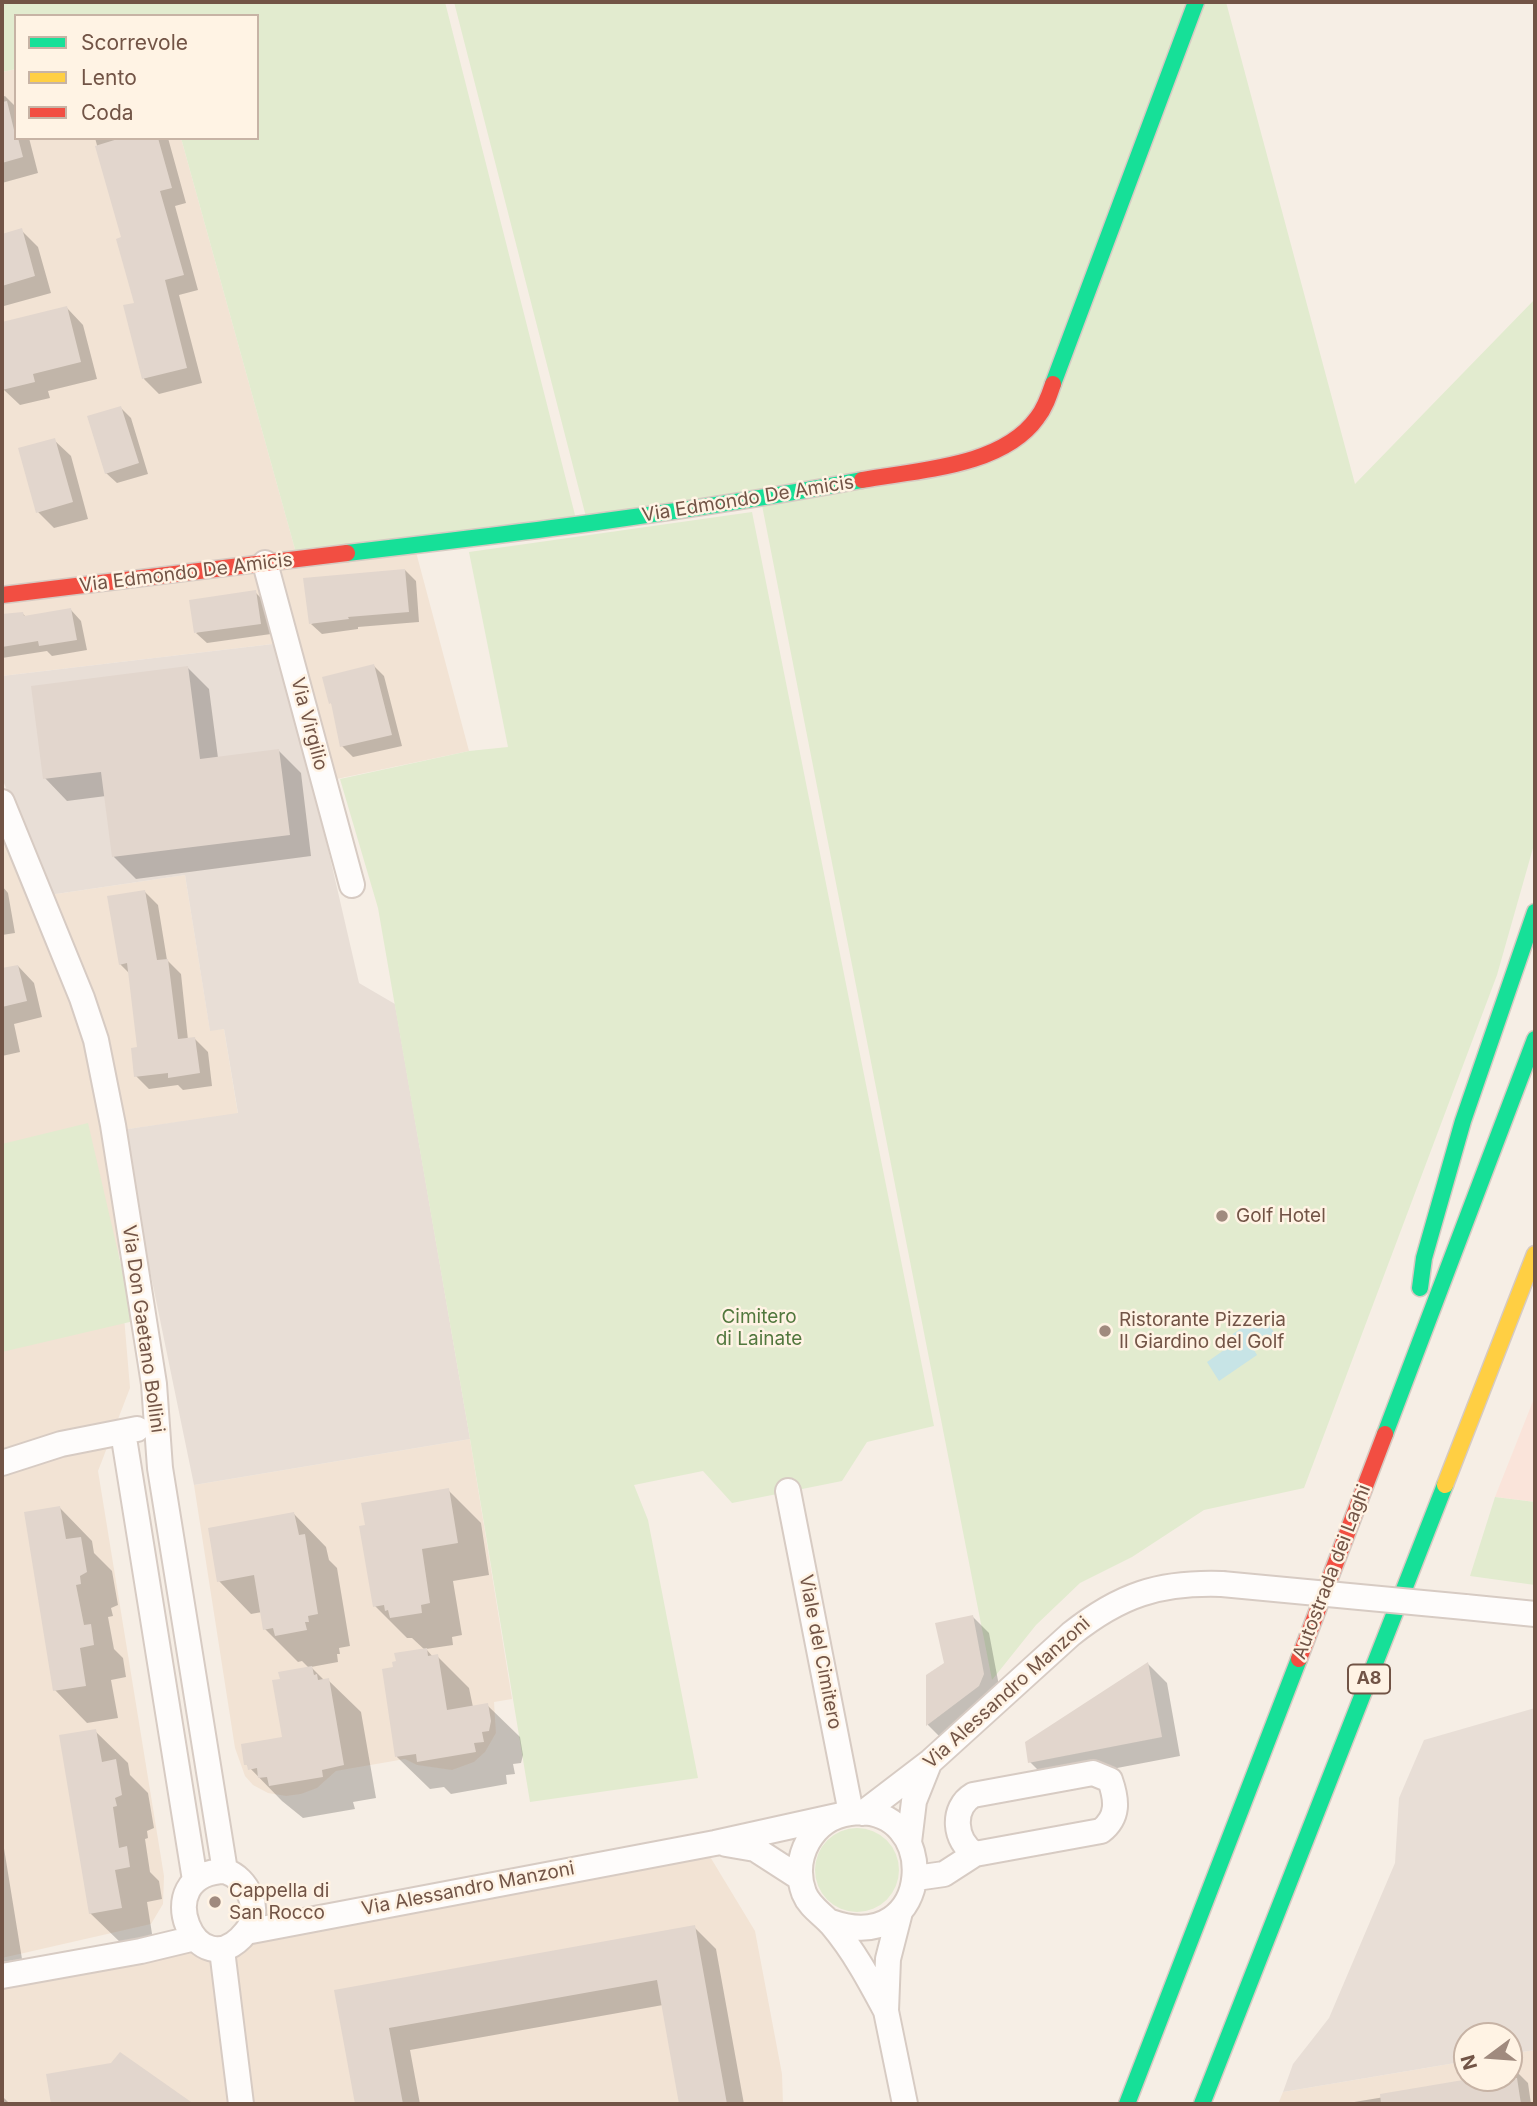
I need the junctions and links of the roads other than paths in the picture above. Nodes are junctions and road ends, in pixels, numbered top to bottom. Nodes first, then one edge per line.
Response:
1 (1196, 2) edge
2 (265, 563) junction
3 (2, 595) edge
4 (2, 802) edge
5 (352, 885) dead end
6 (1535, 912) edge
7 (1535, 1039) edge
8 (1535, 1254) edge
9 (1407, 1374) junction
10 (158, 1423) junction
11 (123, 1432) junction
12 (2, 1463) edge
13 (788, 1491) dead end
14 (1535, 1614) edge
15 (930, 1761) junction
16 (850, 1814) junction
17 (909, 1842) junction
18 (715, 1843) junction
19 (975, 1854) junction
20 (225, 1871) junction
21 (800, 1878) junction
22 (916, 1878) junction
23 (195, 1880) junction
24 (900, 1912) junction
25 (249, 1920) junction
26 (831, 1923) junction
27 (195, 1938) junction
28 (222, 1950) junction
29 (2, 1976) edge
30 (886, 2011) junction
31 (241, 2104) edge
32 (905, 2104) edge
33 (1127, 2104) edge
34 (1202, 2104) edge

1 - 2 main road, Via Edmondo De Amicis
2 - 3 main road, Via Edmondo De Amicis
2 - 5 street, Via Virgilio
4 - 10 street, Via Don Gaetano Bollini
6 - 9 main road
7 - 9 main road, Autostrada dei Laghi
8 - 34 main road, A8
9 - 33 main road, Autostrada dei Laghi
10 - 11 street
10 - 20 street, Via Don Gaetano Bollini
11 - 12 street
11 - 23 street, Via Don Gaetano Bollini
13 - 16 street, Viale del Cimitero
14 - 15 street, Via Alessandro Manzoni, bridge
15 - 16 street, Via Alessandro Manzoni
15 - 17 street
16 - 17 street
16 - 18 street, Via Alessandro Manzoni
16 - 21 street
17 - 22 street
18 - 21 street
18 - 25 street, Via Alessandro Manzoni
19 - 19 street
19 - 22 street
20 - 23 street
20 - 25 street
21 - 26 street
22 - 24 street
23 - 27 street
24 - 26 street
24 - 30 street
25 - 28 street
26 - 30 street
27 - 28 street
27 - 29 street
28 - 31 street
30 - 32 street

